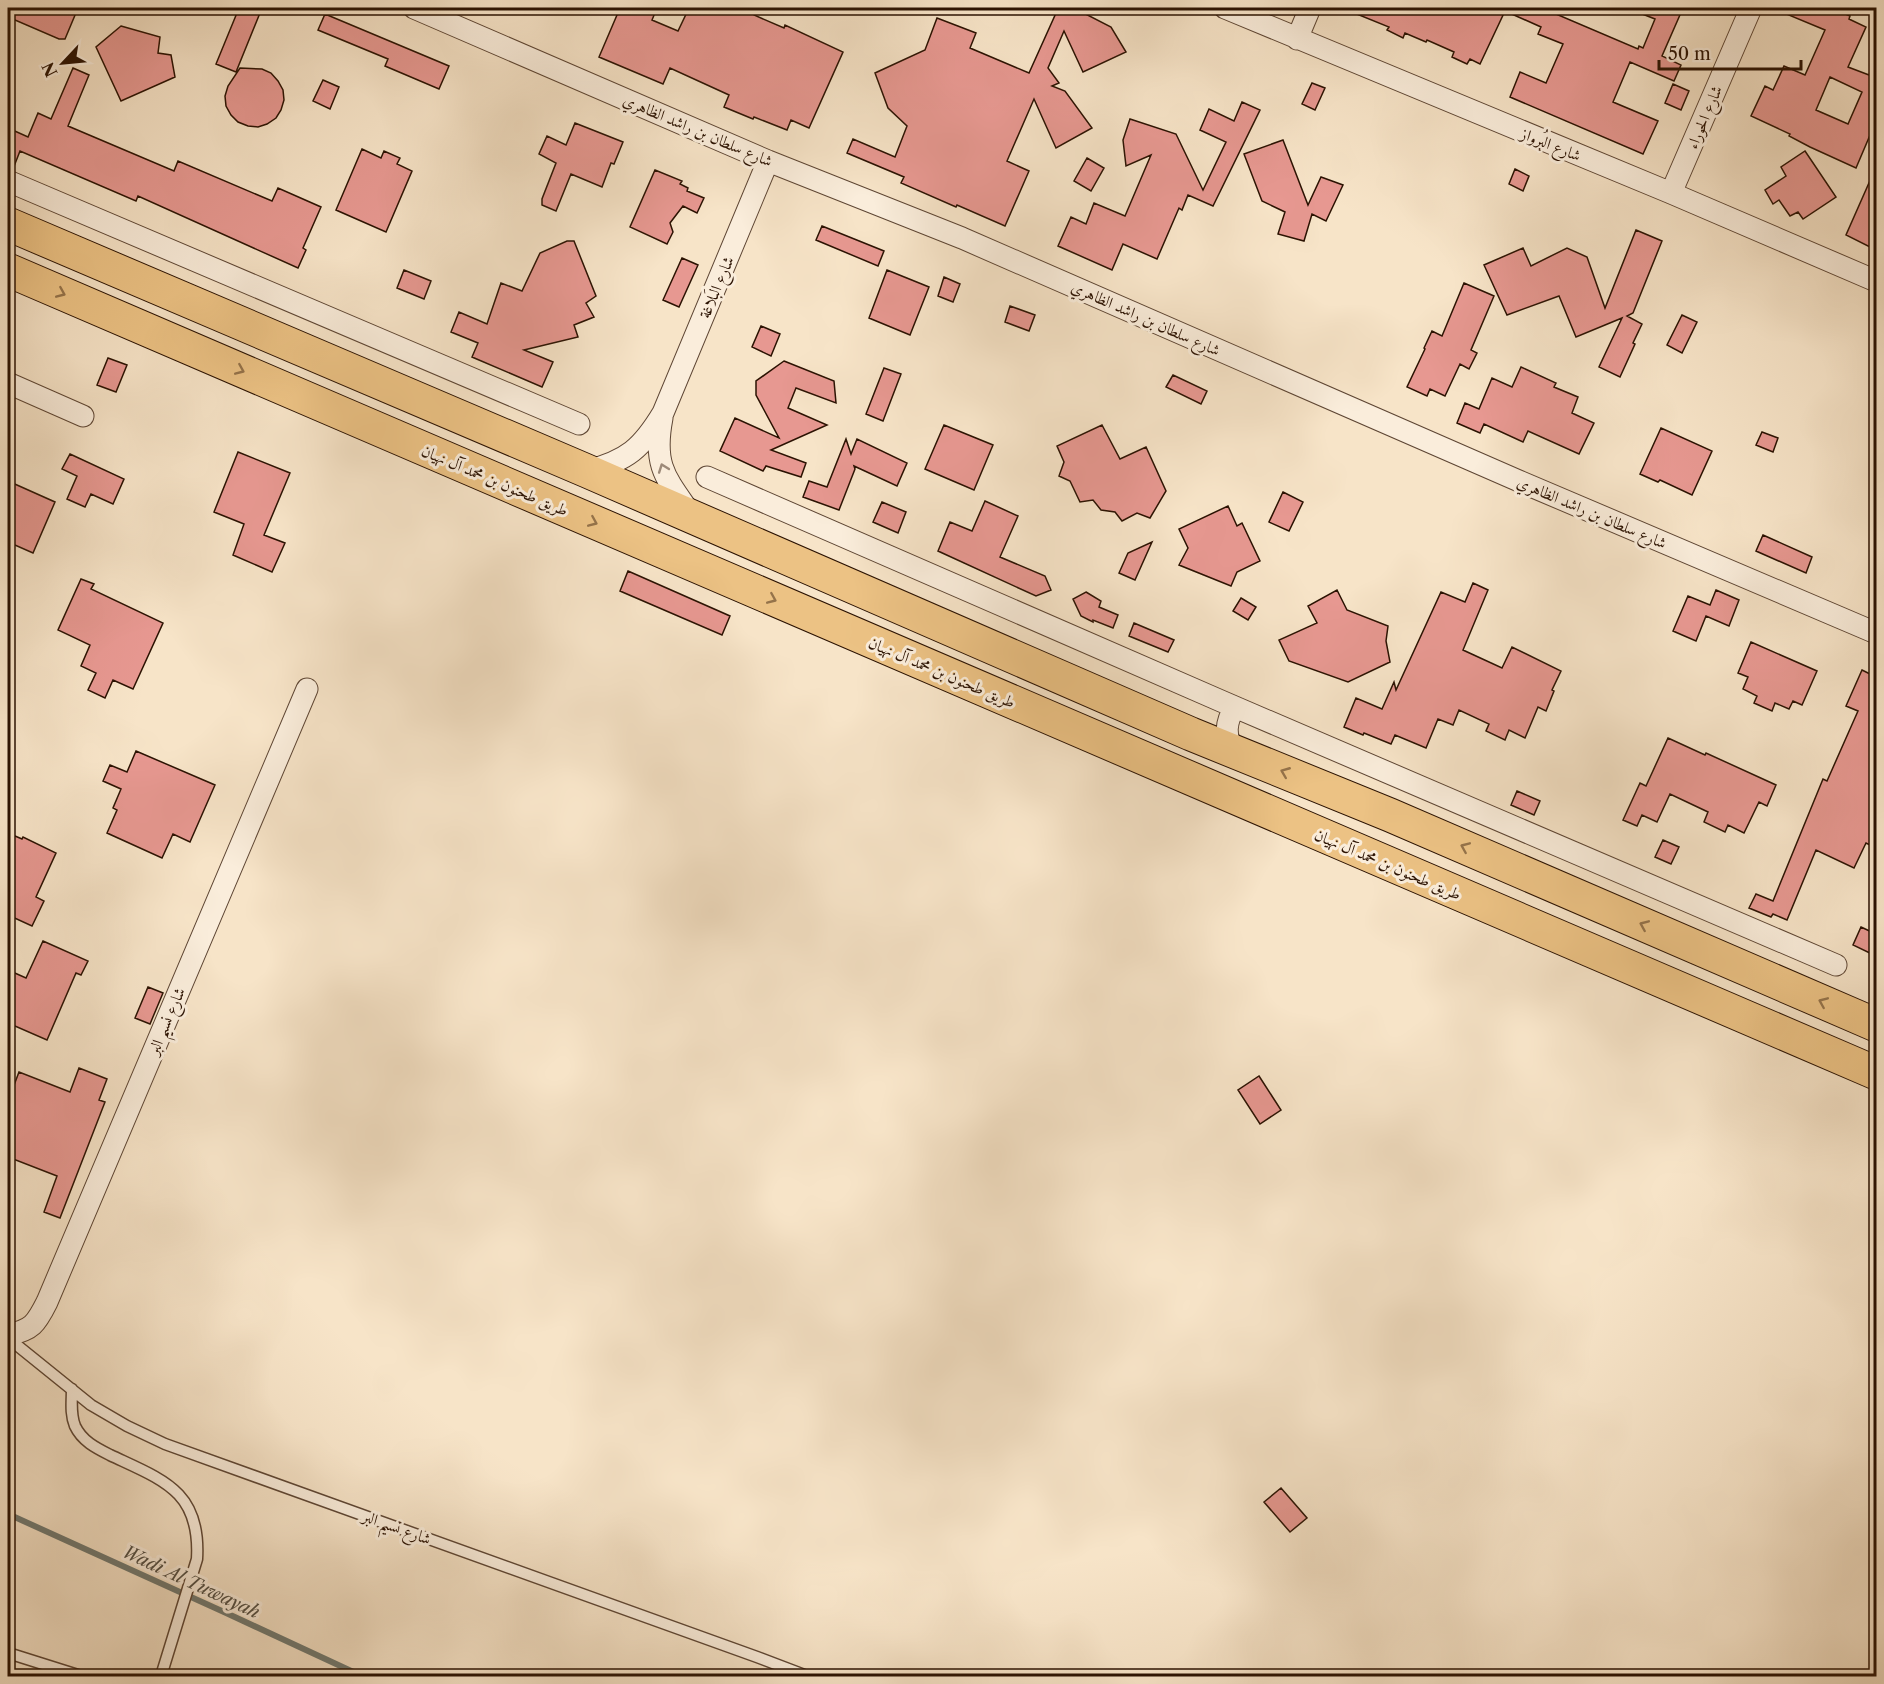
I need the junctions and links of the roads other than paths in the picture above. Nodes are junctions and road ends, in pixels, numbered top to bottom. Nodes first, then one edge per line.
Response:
1 (414, 8) edge
2 (1225, 8) edge
3 (1310, 8) edge
4 (1751, 8) edge
5 (1297, 39) junction
6 (768, 161) junction
7 (8, 181) edge
8 (1671, 193) junction
9 (8, 224) edge
10 (8, 270) edge
11 (1876, 281) edge
12 (8, 383) edge
13 (663, 414) junction
14 (83, 416) dead end
15 (579, 424) dead end
16 (587, 471) junction
17 (707, 477) dead end
18 (692, 516) junction
19 (1876, 633) edge
20 (307, 689) dead end
21 (1228, 704) junction
22 (1191, 734) junction
23 (1233, 751) junction
24 (1141, 757) junction
25 (1390, 815) junction
26 (1836, 965) dead end
27 (1872, 1020) edge
28 (1876, 1073) edge
29 (8, 1336) edge
30 (72, 1389) junction
31 (8, 1653) edge
32 (81, 1677) edge
33 (161, 1677) edge
34 (807, 1677) edge

1 - 6 street, شارع سلطان بن راشد الظاهري
2 - 5 street, شارع البُرواز
3 - 5 street
4 - 8 street, شارع الحوراء
5 - 8 street, شارع البُرواز
6 - 13 street, شارع البَلاغة
6 - 19 street, شارع سلطان بن راشد الظاهري
7 - 15 street
8 - 11 street, شارع البُرواز
9 - 16 main road
10 -> 24 main road, طريق طحنون بن محمد آل نهيان
12 - 14 street
13 - 16 street, شارع البَلاغة
18 -> 13 street, شارع البَلاغة
16 - 18 main road
17 - 21 street
18 - 22 main road
20 - 29 street, شارع نسيم البر
21 - 22 street
21 - 23 street
21 - 26 street
22 - 23 main road
25 -> 23 main road
24 - 25 main road
24 - 28 main road, طريق طحنون بن محمد آل نهيان
27 -> 25 main road
29 - 30 lane, شارع نسيم البر
30 - 33 lane
30 - 34 lane, شارع نسيم البر
31 - 32 lane

